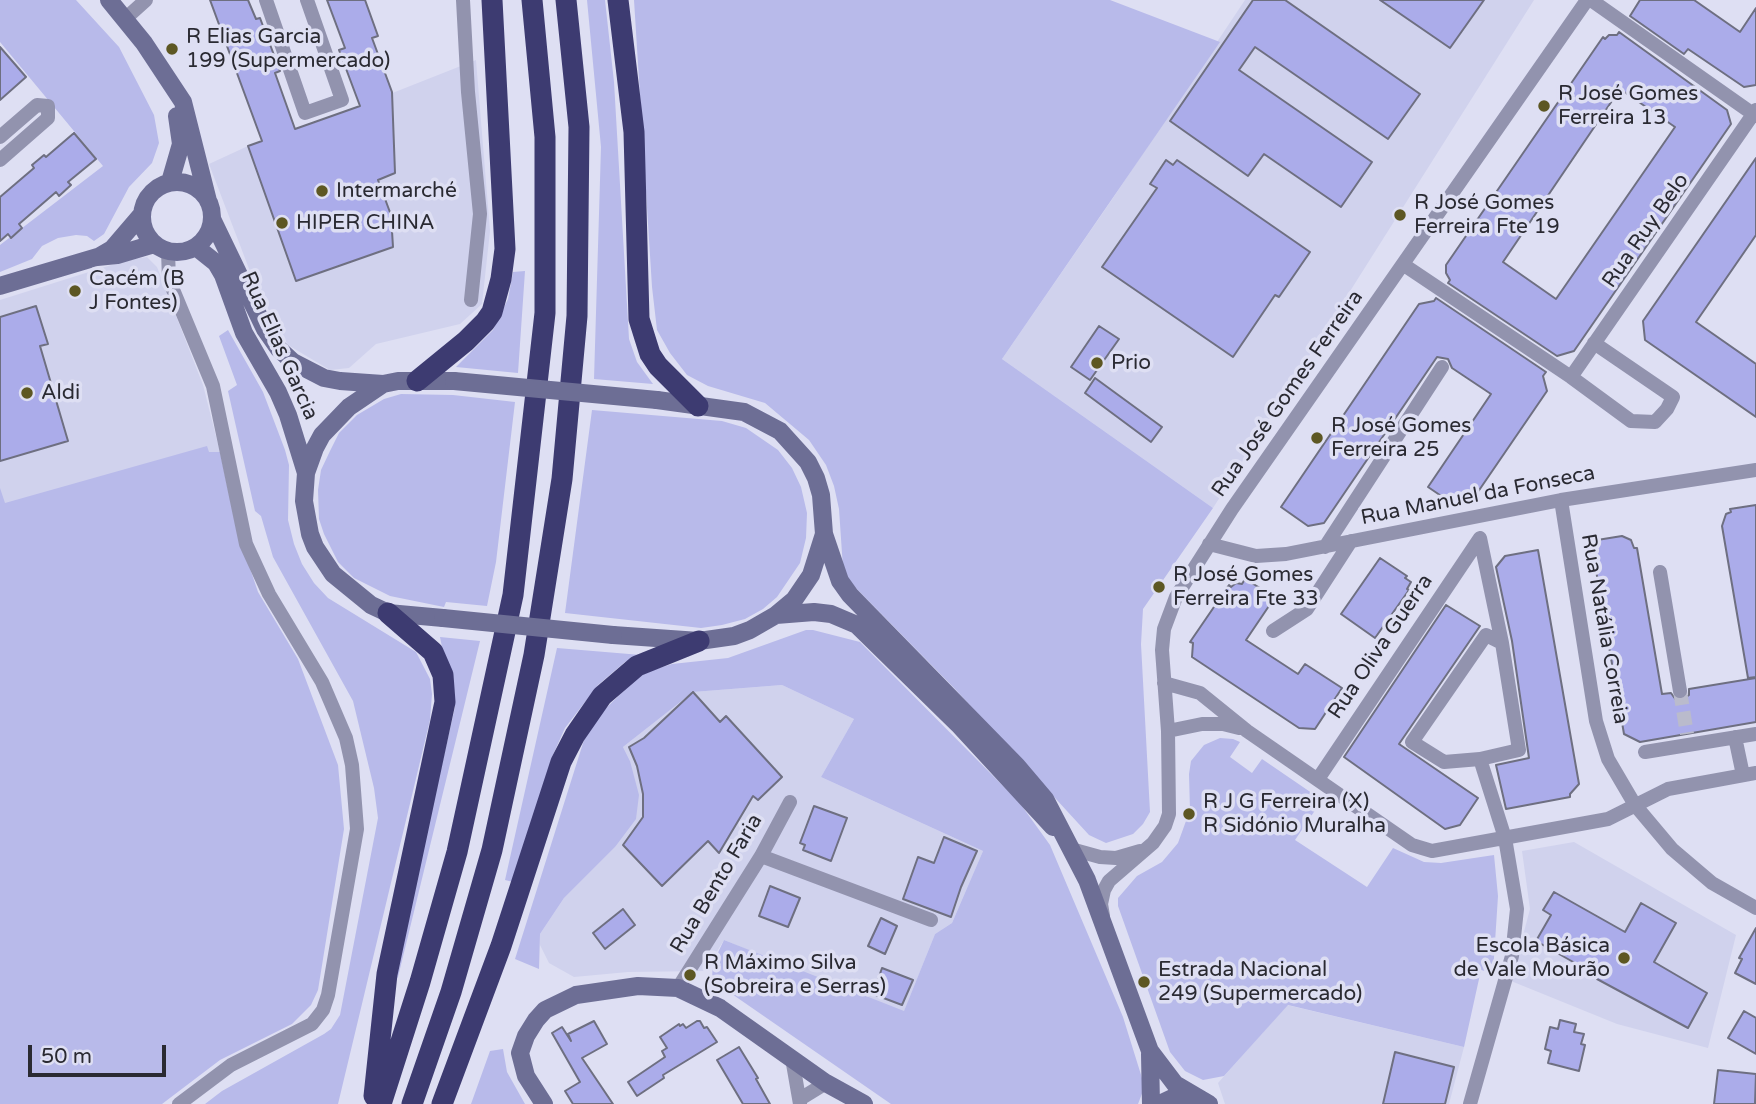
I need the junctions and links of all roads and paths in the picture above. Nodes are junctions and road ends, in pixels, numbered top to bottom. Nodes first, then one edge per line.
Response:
1 (109, 0) edge
2 (146, 0) edge
3 (266, 0) edge
4 (307, 0) edge
5 (463, 0) edge
6 (492, 0) edge
7 (532, 0) edge
8 (566, 0) edge
9 (618, 0) edge
10 (1589, 0) edge
11 (126, 18) junction
12 (159, 67) junction
13 (1755, 113) edge
14 (0, 137) edge
15 (0, 160) edge
16 (170, 182) junction
17 (208, 201) junction
18 (142, 214) junction
19 (212, 219) junction
20 (161, 247) junction
21 (195, 247) junction
22 (97, 257) junction
23 (1404, 265) junction
24 (0, 286) edge
25 (471, 300) dead end
26 (1594, 343) junction
27 (1442, 367) dead end
28 (1571, 377) junction
29 (417, 381) junction
30 (383, 384) junction
31 (698, 405) junction
32 (1756, 470) edge
33 (306, 473) junction
34 (1561, 500) junction
35 (824, 534) junction
36 (1351, 541) junction
37 (1209, 544) junction
38 (1325, 547) junction
39 (1660, 572) dead end
40 (388, 613) junction
41 (776, 615) junction
42 (1273, 631) dead end
43 (699, 641) junction
44 (1502, 643) junction
45 (1164, 683) junction
46 (1680, 691) tunnel mouth
47 (1168, 731) junction
48 (1247, 731) junction
49 (1756, 733) edge
50 (1735, 737) junction
51 (1645, 752) dead end
52 (1480, 759) junction
53 (1749, 774) edge
54 (1318, 779) junction
55 (790, 802) dead end
56 (1635, 805) junction
57 (1506, 838) junction
58 (1069, 844) junction
59 (1145, 850) junction
60 (761, 856) junction
61 (1756, 908) edge
62 (931, 919) dead end
63 (1104, 923) junction
64 (678, 988) junction
65 (1150, 1051) junction
66 (792, 1058) junction
67 (826, 1083) junction
68 (1192, 1095) junction
69 (800, 1102) edge
70 (179, 1104) edge
71 (373, 1104) edge
72 (381, 1104) edge
73 (412, 1104) edge
74 (442, 1104) edge
75 (544, 1104) edge
76 (864, 1104) edge
77 (1151, 1104) edge
78 (1160, 1104) edge
79 (1209, 1104) edge
80 (1470, 1104) edge

1 - 11 street
2 - 11 street
3 - 4 street
5 - 25 street
6 - 29 highway
7 - 72 highway
8 - 73 highway
9 - 31 highway
10 - 13 street
10 - 23 street, Rua José Gomes Ferreira
11 - 12 street
12 - 16 street
12 - 17 street
13 - 26 street, Rua Ruy Belo
14 - 15 street
16 - 17 street
16 - 18 street
17 - 19 street
18 - 20 street
18 - 22 street
19 - 21 street
19 - 30 street, Rua Elias Garcia
20 - 21 street
20 - 22 street
20 - 70 street
21 - 33 street, Rua Elias Garcia
22 - 24 street
23 - 28 street
23 - 37 street, Rua José Gomes Ferreira
26 - 28 street, Rua Ruy Belo
26 - 28 street
27 - 38 street
29 - 30 street, Rua Elias Garcia
29 - 31 street, Rua Elias Garcia, bridge
30 - 33 street, Rua Elias Garcia
31 - 35 street, Rua Elias Garcia
32 - 34 street, Rua Manuel da Fonseca
33 - 40 street, Rua Elias Garcia
34 - 36 street, Rua Manuel da Fonseca
34 - 56 street, Rua Natália Correia
35 - 41 street
35 - 58 street
36 - 38 street, Rua Manuel da Fonseca
36 - 42 street
37 - 38 street, Rua Manuel da Fonseca
37 - 45 street, Rua José Gomes Ferreira
39 - 46 street
40 - 43 street, Rua Elias Garcia, bridge
40 - 71 highway
41 - 43 street, Rua Elias Garcia
41 - 58 street
43 - 74 highway
44 - 52 street
44 - 52 street
44 - 54 street, Rua Oliva Guerra
45 - 47 street, Rua José Gomes Ferreira
45 - 48 street
47 - 48 street
47 - 59 street, Rua José Gomes Ferreira
48 - 54 street
49 - 50 street
50 - 51 street
50 - 53 street
52 - 57 street
53 - 56 street
54 - 57 street
55 - 60 street, Rua Bento Faria
56 - 57 street
56 - 61 street, Rua Natália Correia
57 - 80 street
58 - 59 street
58 - 63 street
59 - 63 street, Rua José Gomes Ferreira
60 - 62 street
60 - 64 street, Rua Bento Faria
63 - 65 street
64 - 66 street
64 - 75 street
65 - 68 street
65 - 77 street
66 - 67 street
66 - 69 street
67 - 69 street
67 - 76 street
68 - 78 street
68 - 79 street

